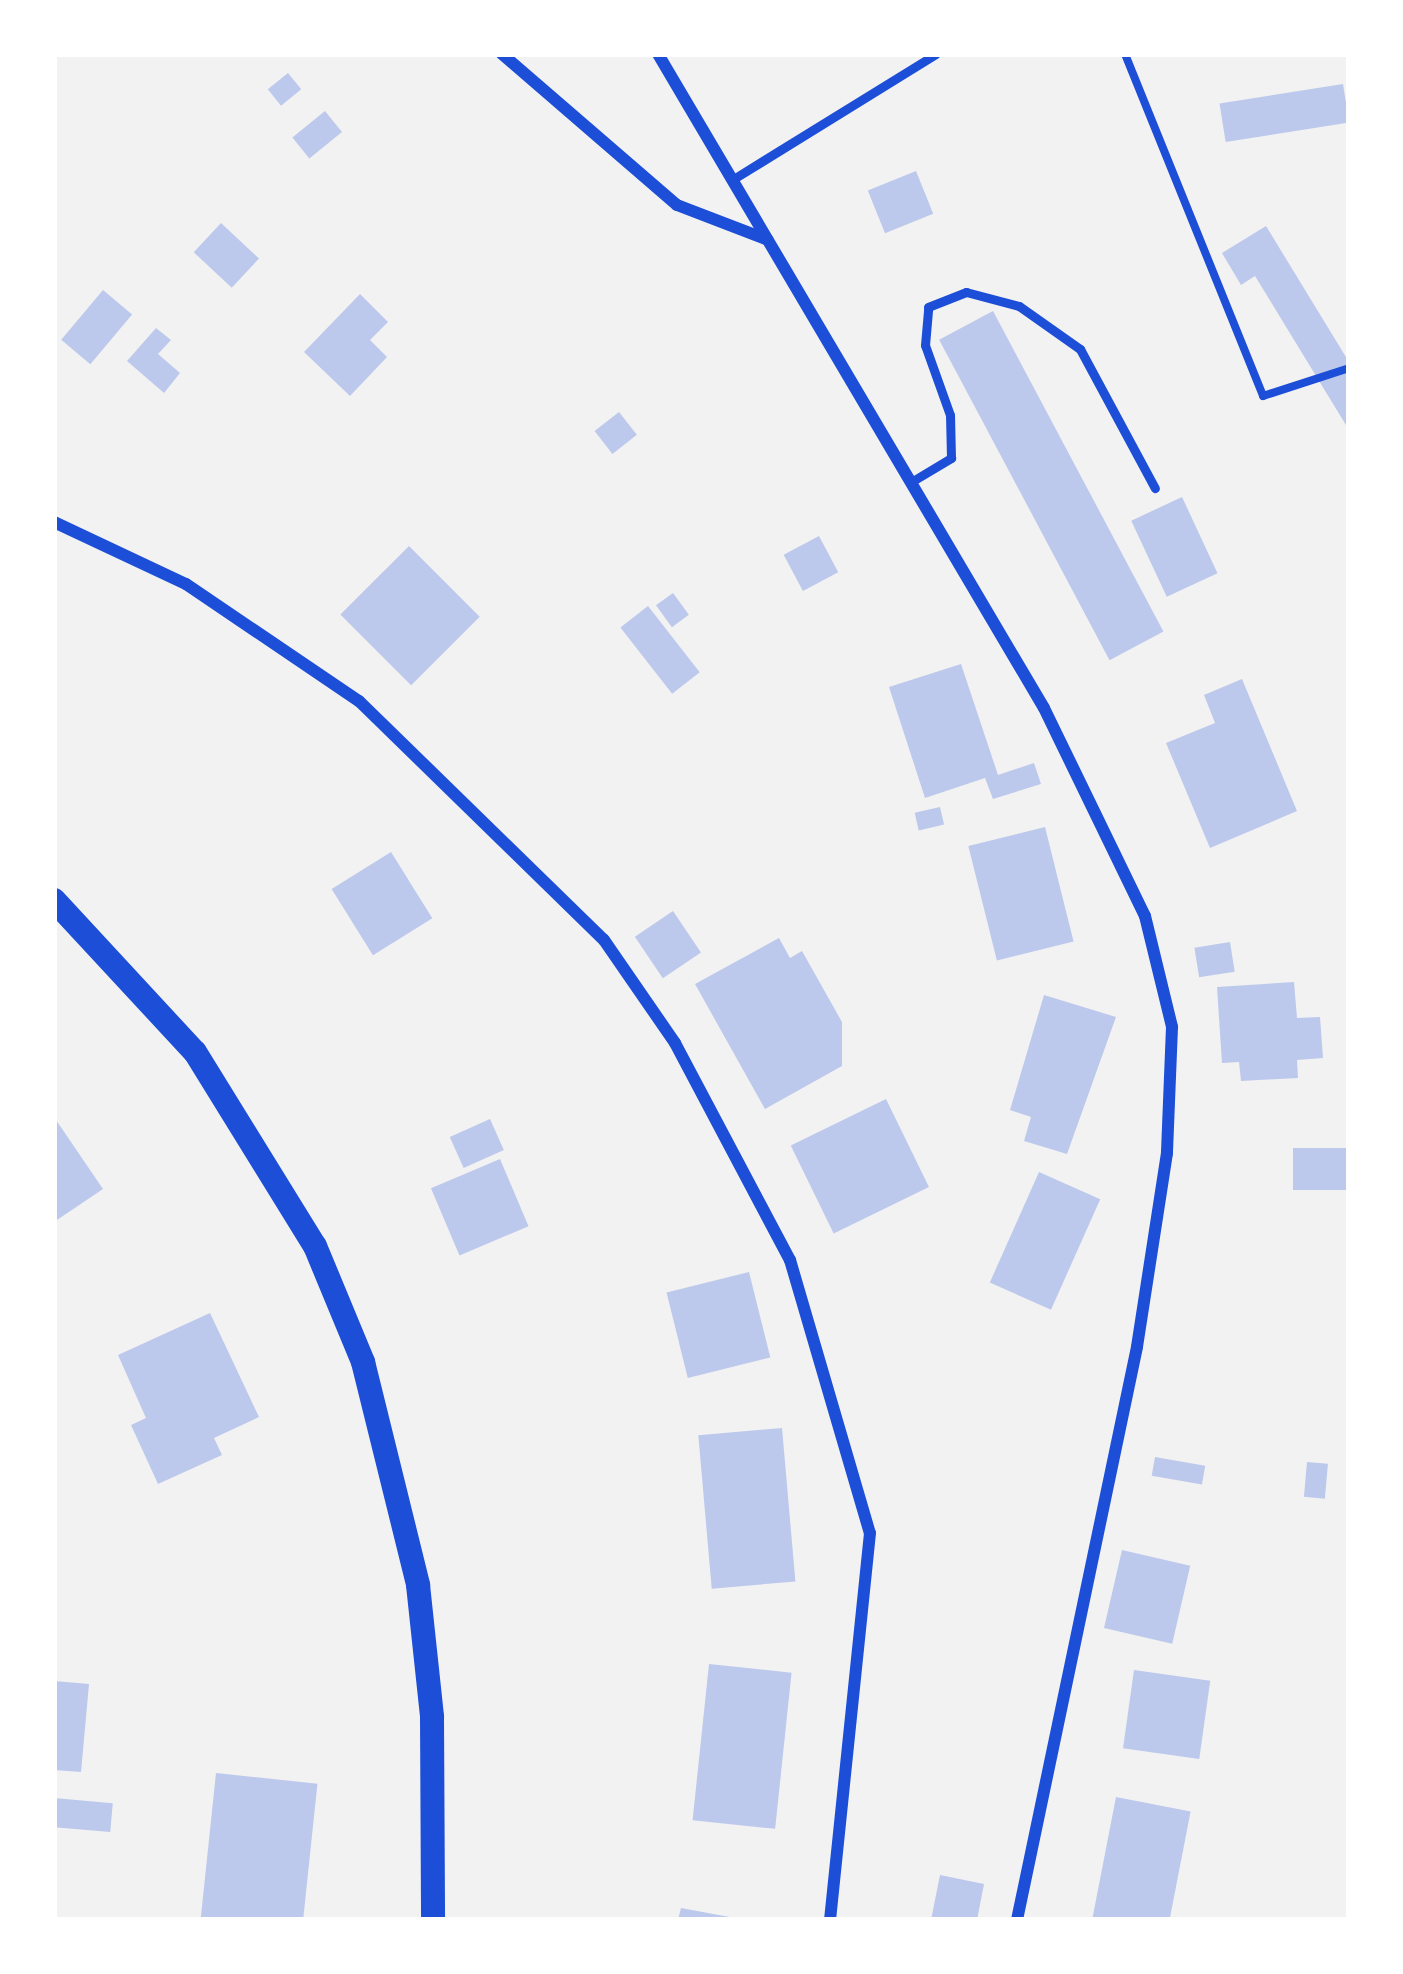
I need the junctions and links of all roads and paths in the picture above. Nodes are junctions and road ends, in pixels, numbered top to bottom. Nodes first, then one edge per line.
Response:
1 (502, 54) edge
2 (658, 54) edge
3 (935, 54) edge
4 (1125, 54) edge
5 (735, 178) junction
6 (768, 240) junction
7 (1349, 368) edge
8 (911, 482) junction
9 (1155, 488) dead end
10 (54, 522) edge
11 (54, 900) edge
12 (433, 1920) edge
13 (830, 1920) edge
14 (1017, 1920) edge

1 - 6 street
2 - 5 street
3 - 5 lane
4 - 7 path
5 - 6 street
6 - 8 street
8 - 9 lane
8 - 14 street
10 - 13 street
11 - 12 main road

